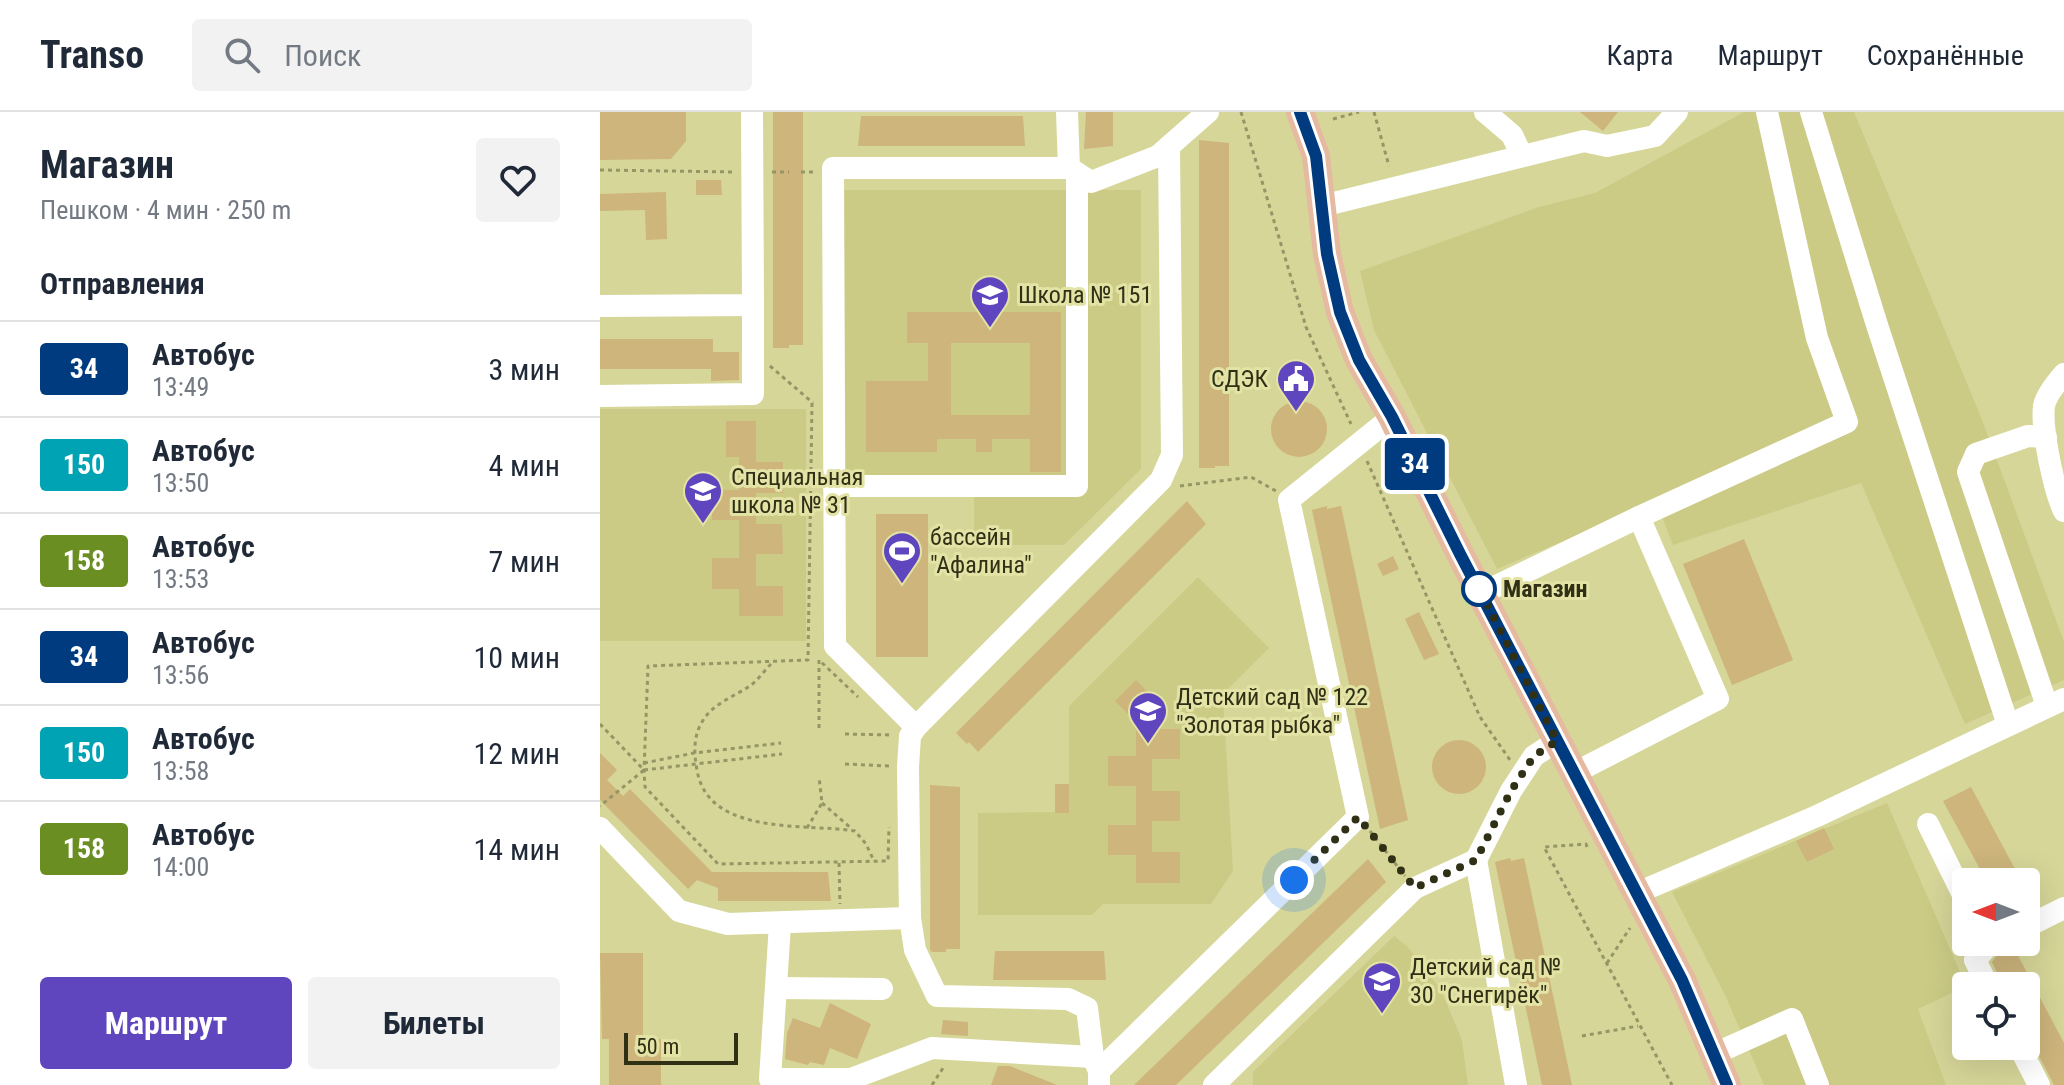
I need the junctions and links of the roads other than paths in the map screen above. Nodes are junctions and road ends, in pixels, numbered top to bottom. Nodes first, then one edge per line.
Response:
1 (752, 112) edge
2 (1067, 112) edge
3 (1208, 112) edge
4 (1300, 112) edge
5 (1485, 112) edge
6 (1677, 112) edge
7 (1767, 112) edge
8 (1811, 112) edge
9 (1169, 147) junction
10 (1522, 156) junction
11 (1073, 170) junction
12 (1322, 206) junction
13 (753, 305) junction
14 (600, 306) edge
15 (2064, 374) edge
16 (600, 396) edge
17 (1392, 417) junction
18 (2046, 437) junction
19 (834, 486) junction
20 (2064, 511) edge
21 (1639, 517) junction
22 (1482, 593) junction
23 (2056, 702) edge
24 (2008, 725) junction
25 (901, 731) junction
26 (1557, 741) junction
27 (1574, 773) junction
28 (1928, 824) dead end
29 (600, 828) edge
30 (1476, 860) junction
31 (1952, 873) edge
32 (1631, 905) junction
33 (2064, 908) edge
34 (910, 918) junction
35 (2040, 920) edge
36 (780, 924) junction
37 (777, 988) junction
38 (882, 989) dead end
39 (1714, 1054) junction
40 (2026, 1060) edge
41 (1097, 1071) edge
42 (1214, 1085) edge
43 (1516, 1085) edge
44 (1727, 1085) edge
45 (1818, 1085) edge
46 (2039, 1085) edge

1 - 13 lane
2 - 11 lane
3 - 9 lane
4 - 12 main road
5 - 10 lane
6 - 10 lane
7 - 21 lane
8 - 24 lane
9 - 11 lane
9 - 25 lane
10 - 12 lane
11 - 19 lane
11 - 19 lane
12 - 17 main road
13 - 14 lane
13 - 16 lane
15 - 18 lane
17 - 22 main road
17 - 41 lane
18 - 20 lane
18 - 23 lane
19 - 25 lane
21 - 22 lane
21 - 27 lane
22 - 26 main road
23 - 24 lane
24 - 32 lane
25 - 34 lane
26 - 27 main road
26 - 30 lane
27 - 32 main road
28 - 31 lane
29 - 36 lane
30 - 42 lane
30 - 43 lane
32 - 39 main road
33 - 35 lane
34 - 36 lane
34 - 41 lane
36 - 37 lane
37 - 38 lane
37 - 41 lane
39 - 44 main road
39 - 45 lane
40 - 46 lane

